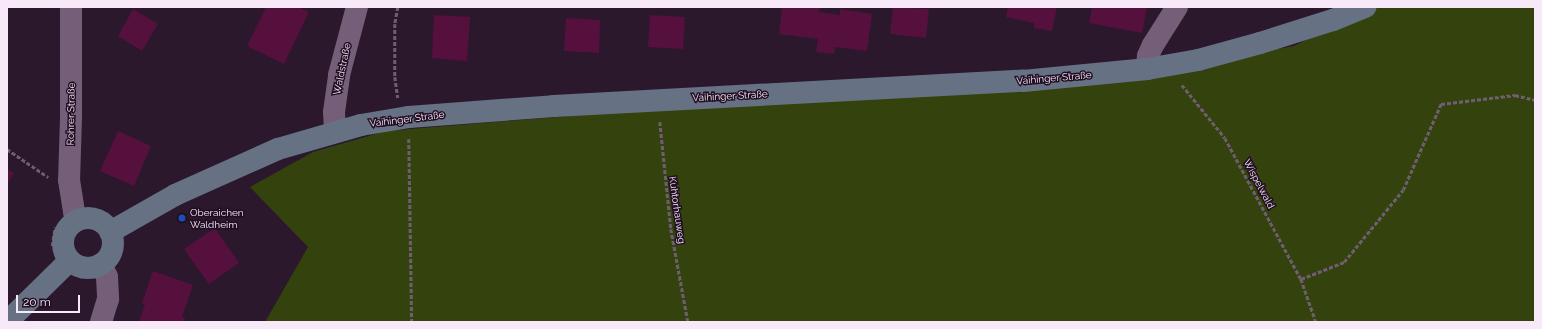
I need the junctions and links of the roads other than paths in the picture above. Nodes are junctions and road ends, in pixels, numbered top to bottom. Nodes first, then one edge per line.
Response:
1 (71, 7) edge
2 (357, 7) edge
3 (1176, 7) edge
4 (1365, 7) edge
5 (1157, 67) junction
6 (335, 131) junction
7 (77, 221) junction
8 (110, 232) junction
9 (70, 260) junction
10 (101, 264) junction
11 (7, 322) edge
12 (101, 322) edge

1 - 7 street, Rohrer Straße
2 - 6 street, Waldstraße
3 - 5 street
4 - 5 main road, Vaihinger Straße
5 - 6 main road, Vaihinger Straße
6 - 8 main road, Vaihinger Straße
7 - 8 main road
7 - 9 main road
8 - 10 main road
9 - 10 main road
9 - 11 main road
10 - 12 street

